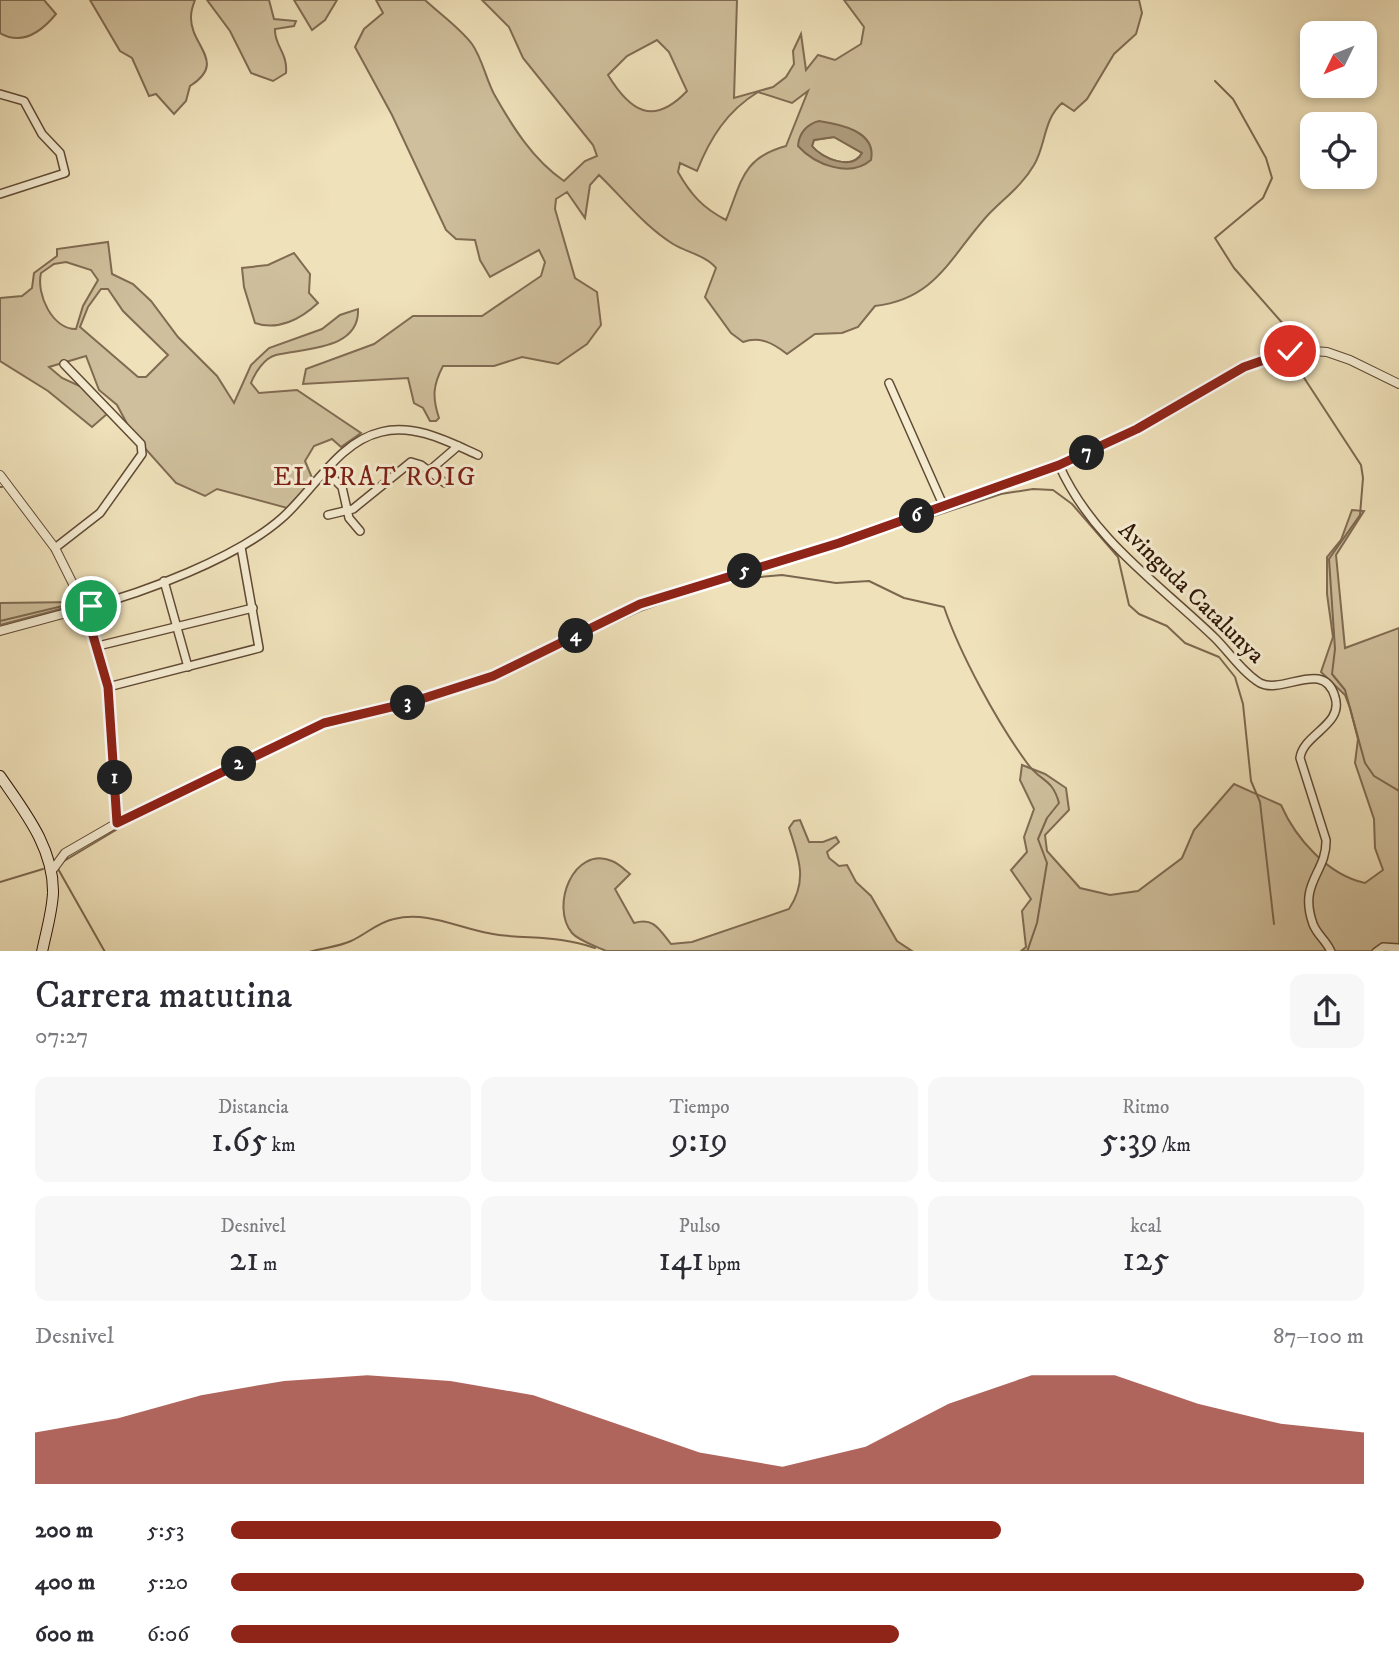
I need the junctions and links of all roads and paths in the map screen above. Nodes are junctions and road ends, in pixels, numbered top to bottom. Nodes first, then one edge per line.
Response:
1 (0, 94) edge
2 (0, 194) edge
3 (64, 364) dead end
4 (889, 383) dead end
5 (1399, 384) edge
6 (458, 446) junction
7 (478, 455) dead end
8 (1059, 465) junction
9 (429, 471) junction
10 (327, 472) junction
11 (0, 475) edge
12 (445, 483) dead end
13 (944, 507) junction
14 (347, 510) junction
15 (328, 515) dead end
16 (360, 531) dead end
17 (241, 547) junction
18 (55, 548) junction
19 (164, 581) junction
20 (85, 608) junction
21 (253, 608) junction
22 (178, 626) junction
23 (0, 631) edge
24 (97, 646) junction
25 (188, 667) junction
26 (108, 687) junction
27 (0, 776) edge
28 (20, 807) junction
29 (117, 823) junction
30 (34, 837) junction
31 (57, 857) junction
32 (48, 897) junction
33 (46, 929) junction
34 (1399, 948) edge
35 (42, 951) edge
36 (1331, 951) edge
37 (1376, 951) edge

1 - 2 street
3 - 18 street
4 - 13 street
5 - 8 street
6 - 7 street
6 - 9 street
6 - 10 street
8 - 13 street
8 - 36 street, Avinguda Catalunya
9 - 12 street
9 - 14 street
10 - 14 street
10 - 17 street
11 - 18 street
13 - 29 street
14 - 15 street
14 - 16 street
17 - 19 street
17 - 21 street
18 - 20 street
19 - 20 street
19 - 22 street
20 - 23 street
20 - 24 street
21 - 22 street
21 - 25 street
22 - 24 street
22 - 25 street
24 - 26 street
25 - 26 street
26 - 29 street
27 - 28 main road
28 - 30 main road
28 - 31 main road
29 - 31 street
30 - 31 street
30 - 32 main road
31 - 32 street
31 - 33 main road
32 - 33 main road
33 - 35 main road
34 - 37 street

